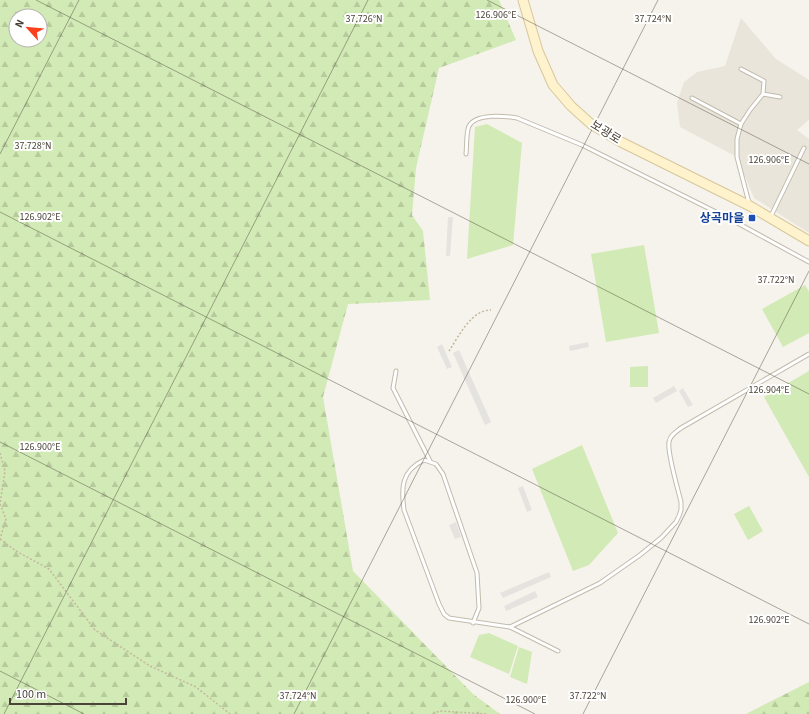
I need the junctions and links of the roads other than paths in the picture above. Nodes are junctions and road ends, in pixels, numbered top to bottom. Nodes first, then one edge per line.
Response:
1 (523, 0) edge
2 (741, 70) dead end
3 (763, 94) junction
4 (780, 97) dead end
5 (692, 98) dead end
6 (741, 124) junction
7 (804, 148) dead end
8 (466, 154) dead end
9 (750, 206) junction
10 (770, 218) junction
11 (809, 241) edge
12 (809, 262) edge
13 (809, 354) edge
14 (396, 371) dead end
15 (430, 461) junction
16 (473, 622) junction
17 (510, 627) junction
18 (558, 651) dead end

1 - 9 main road, 보광로
2 - 3 lane
3 - 4 lane
3 - 6 lane
5 - 6 lane
6 - 9 lane
7 - 10 lane
8 - 12 lane
9 - 10 main road, 보광로
10 - 11 main road, 보광로
13 - 17 lane
14 - 15 lane
15 - 16 lane
15 - 16 lane
16 - 17 lane
17 - 18 lane

